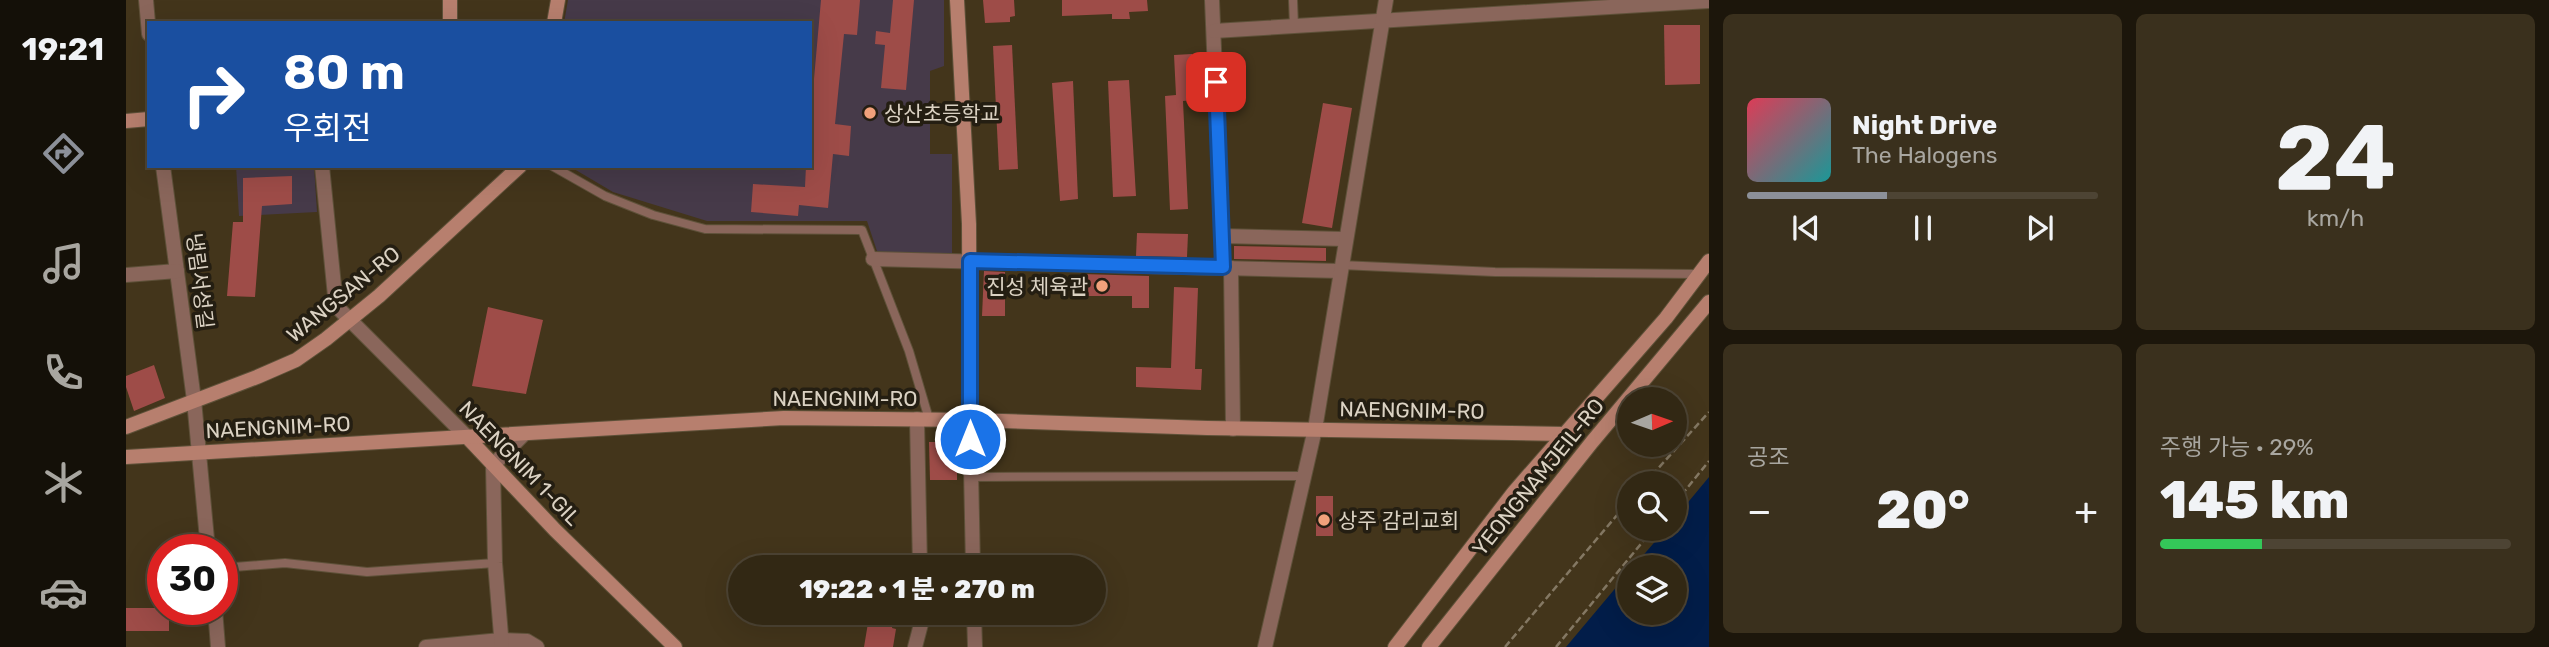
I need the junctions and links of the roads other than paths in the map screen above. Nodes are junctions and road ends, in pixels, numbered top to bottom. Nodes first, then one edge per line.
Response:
1 (146, 0) edge
2 (450, 0) edge
3 (558, 0) edge
4 (957, 0) edge
5 (1212, 0) edge
6 (1293, 0) edge
7 (1386, 0) edge
8 (1709, 1) edge
9 (1669, 2) edge
10 (148, 21) edge
11 (450, 21) edge
12 (554, 21) edge
13 (1382, 21) junction
14 (1294, 26) junction
15 (1214, 31) junction
16 (147, 119) edge
17 (126, 121) edge
18 (163, 168) edge
19 (322, 168) edge
20 (518, 168) edge
21 (556, 168) edge
22 (1222, 236) junction
23 (1345, 239) junction
24 (873, 259) junction
25 (970, 261) junction
26 (1709, 261) edge
27 (1227, 267) junction
28 (1340, 268) junction
29 (177, 271) junction
30 (126, 275) edge
31 (1699, 275) junction
32 (1709, 302) edge
33 (350, 319) junction
34 (194, 400) junction
35 (923, 419) junction
36 (970, 420) junction
37 (126, 427) edge
38 (1233, 429) junction
39 (1315, 429) junction
40 (524, 434) junction
41 (1565, 434) junction
42 (467, 437) junction
43 (198, 453) junction
44 (126, 457) edge
45 (493, 465) junction
46 (1303, 476) junction
47 (970, 477) junction
48 (206, 534) edge
49 (920, 555) edge
50 (972, 555) edge
51 (495, 563) junction
52 (238, 567) edge
53 (216, 625) edge
54 (921, 625) edge
55 (974, 625) edge
56 (501, 644) edge
57 (218, 647) edge
58 (426, 647) edge
59 (537, 647) edge
60 (675, 647) edge
61 (915, 647) edge
62 (975, 647) edge
63 (1265, 647) edge
64 (1395, 647) edge
65 (1429, 647) edge

1 - 10 street
2 - 11 street
3 - 12 street
4 - 25 street
5 - 15 street
6 - 14 lane
7 - 13 street
8 - 9 street
9 - 13 street
13 - 14 street
13 - 23 street
14 - 15 street
15 - 22 street
16 - 17 street
18 - 29 street, 냉림서성길
19 - 33 street, NAENGNIM 1-GIL
20 - 33 street, WANGSAN-RO
21 - 24 lane
22 - 23 street
22 - 27 street
23 - 28 street
24 - 25 street
24 - 35 lane
25 - 27 street
25 - 36 street
26 - 31 street
27 - 28 street
27 - 38 street
28 - 31 lane
28 - 39 street
29 - 30 street
29 - 34 street, 냉림서성길
31 - 41 street
32 - 65 street, YEONGNAMJEIL-RO
33 - 34 street, WANGSAN-RO
33 - 42 street, NAENGNIM 1-GIL
34 - 37 street, WANGSAN-RO
34 - 43 street, 냉림서성길
35 - 36 street, NAENGNIM-RO
35 - 40 street, NAENGNIM-RO
35 - 49 street
36 - 38 street, NAENGNIM-RO
36 - 47 street
38 - 39 street, NAENGNIM-RO
39 - 41 street, NAENGNIM-RO
39 - 46 street
40 - 42 street, NAENGNIM-RO
40 - 45 street
41 - 64 street
42 - 43 street, NAENGNIM-RO
42 - 45 street, NAENGNIM 1-GIL
43 - 44 street, NAENGNIM-RO
43 - 48 street, 냉림서성길
45 - 51 street
45 - 60 street, NAENGNIM 1-GIL
46 - 47 lane
46 - 63 street
47 - 50 street
51 - 52 lane
51 - 56 street
53 - 57 street
54 - 61 street
55 - 62 street
56 - 58 street
56 - 59 street

